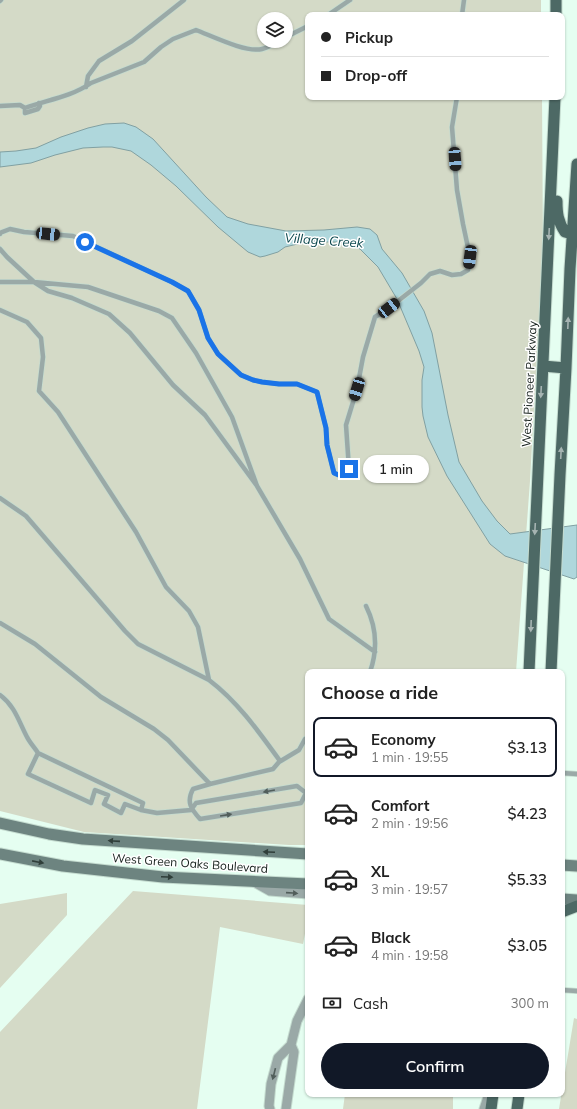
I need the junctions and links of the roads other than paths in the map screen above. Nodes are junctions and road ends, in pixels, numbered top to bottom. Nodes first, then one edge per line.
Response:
1 (184, 0) edge
2 (350, 0) edge
3 (464, 0) edge
4 (556, 0) edge
5 (332, 12) edge
6 (462, 12) edge
7 (556, 12) edge
8 (305, 28) edge
9 (293, 34) edge
10 (265, 48) edge
11 (86, 87) junction
12 (456, 100) edge
13 (555, 100) edge
14 (0, 106) edge
15 (554, 131) junction
16 (577, 164) edge
17 (0, 234) edge
18 (574, 234) edge
19 (0, 249) edge
20 (0, 282) edge
21 (34, 282) junction
22 (0, 310) edge
23 (542, 366) junction
24 (566, 368) junction
25 (257, 486) junction
26 (0, 498) edge
27 (366, 606) dead end
28 (0, 622) edge
29 (375, 652) junction
30 (371, 669) edge
31 (529, 669) edge
32 (552, 669) edge
33 (209, 680) junction
34 (0, 695) edge
35 (305, 739) edge
36 (38, 753) junction
37 (280, 761) junction
38 (565, 773) edge
39 (577, 774) edge
40 (210, 784) junction
41 (305, 792) edge
42 (305, 796) edge
43 (141, 810) junction
44 (191, 810) junction
45 (0, 823) edge
46 (0, 854) edge
47 (305, 854) edge
48 (565, 865) edge
49 (577, 866) edge
50 (251, 880) junction
51 (305, 884) edge
52 (305, 894) edge
53 (565, 898) edge
54 (577, 900) edge
55 (577, 906) edge
56 (565, 911) edge
57 (565, 990) edge
58 (577, 991) edge
59 (305, 1005) edge
60 (291, 1045) junction
61 (488, 1097) edge
62 (493, 1097) edge
63 (519, 1097) edge
64 (270, 1109) edge
65 (286, 1109) edge
66 (484, 1109) edge
67 (491, 1109) edge
68 (517, 1109) edge

1 - 11 lane
2 - 5 lane
3 - 6 lane
4 - 7 main road
8 - 9 lane
10 - 11 lane
11 - 14 lane
12 - 17 lane
13 - 15 main road, West Pioneer Parkway
15 - 18 main road
15 -> 23 main road, West Pioneer Parkway
16 - 18 main road
24 -> 18 main road
19 - 21 lane
20 - 21 lane
21 - 25 lane
21 - 25 lane
22 - 33 lane
23 - 24 main road
23 -> 31 main road, West Pioneer Parkway
32 -> 24 main road
25 - 29 lane
26 - 33 lane
27 - 29 lane
28 - 40 lane
29 - 30 lane
33 - 37 lane
34 - 36 lane
35 - 37 lane
36 - 43 lane
36 - 43 lane
37 - 40 lane
38 - 39 lane
40 - 44 lane
41 -> 44 lane
44 -> 42 lane
43 - 44 lane
47 -> 45 main road, West Green Oaks Boulevard
46 -> 50 main road, West Green Oaks Boulevard
48 - 49 main road
50 - 51 main road, West Green Oaks Boulevard
50 -> 52 street
53 - 54 main road
55 - 56 main road
57 - 58 lane
59 - 60 street
60 -> 64 street
60 - 65 street
61 - 66 street
62 - 67 main road
63 - 68 main road

